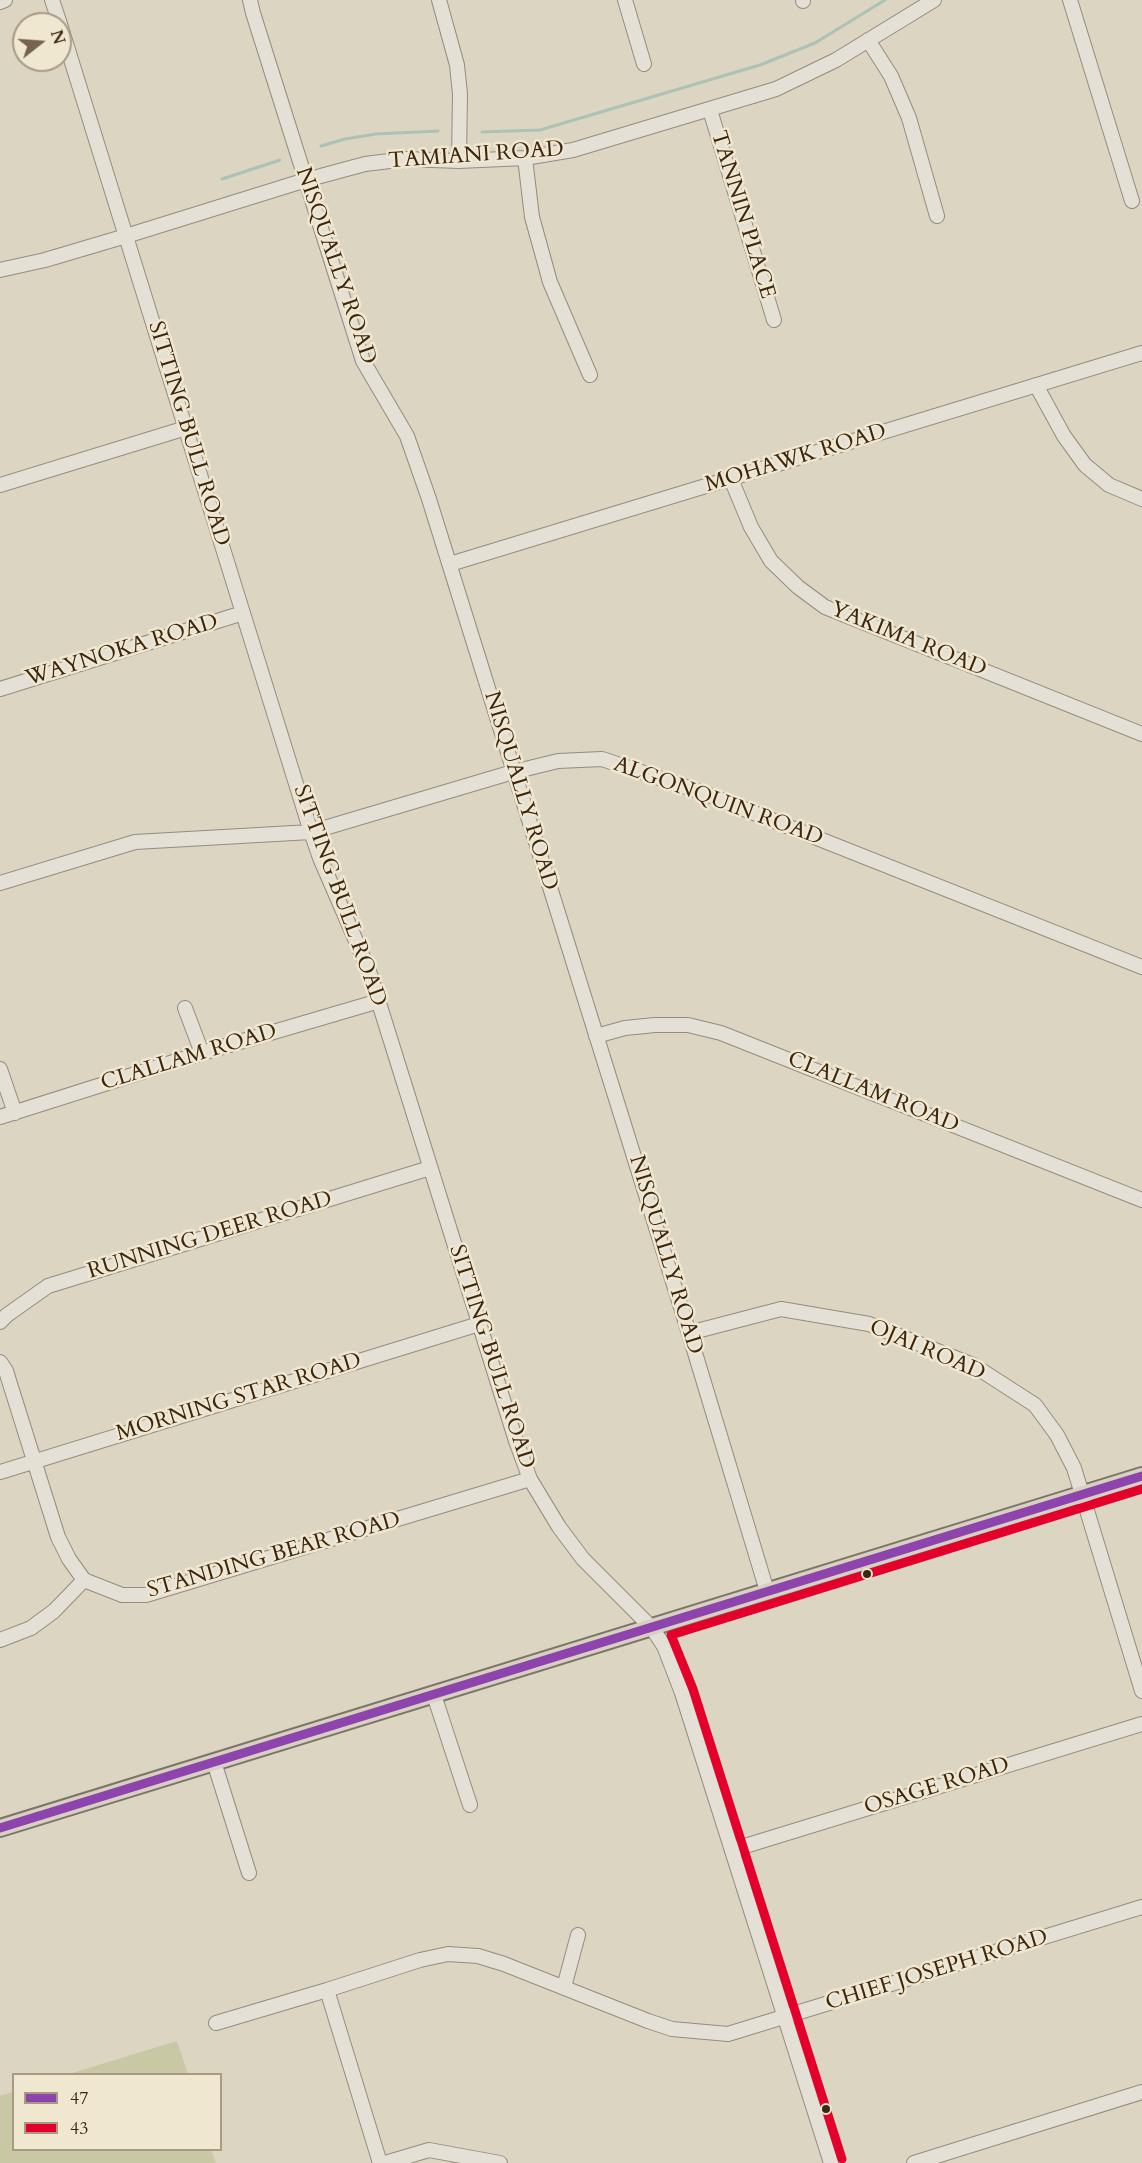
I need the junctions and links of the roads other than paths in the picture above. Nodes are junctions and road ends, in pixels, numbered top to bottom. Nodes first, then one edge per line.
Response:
1 (5, 0) edge
2 (250, 0) edge
3 (439, 0) edge
4 (625, 0) edge
5 (934, 0) edge
6 (1070, 0) edge
7 (0, 2) edge
8 (868, 40) junction
9 (72, 63) edge
10 (644, 64) dead end
11 (710, 110) junction
12 (525, 158) junction
13 (459, 161) junction
14 (306, 180) junction
15 (1131, 201) dead end
16 (938, 216) dead end
17 (126, 236) junction
18 (0, 270) edge
19 (774, 320) dead end
20 (1142, 353) edge
21 (590, 375) dead end
22 (1036, 385) junction
23 (186, 428) junction
24 (731, 479) junction
25 (0, 485) edge
26 (1142, 499) edge
27 (450, 564) junction
28 (243, 613) junction
29 (0, 689) edge
30 (1142, 734) edge
31 (513, 772) junction
32 (311, 832) junction
33 (0, 883) edge
34 (1142, 967) edge
35 (378, 1001) junction
36 (184, 1008) dead end
37 (596, 1036) junction
38 (202, 1053) junction
39 (0, 1069) edge
40 (15, 1113) junction
41 (0, 1118) edge
42 (430, 1168) junction
43 (1142, 1200) edge
44 (0, 1322) edge
45 (479, 1324) junction
46 (689, 1333) junction
47 (0, 1362) edge
48 (35, 1462) junction
49 (0, 1472) edge
50 (1142, 1476) edge
51 (530, 1479) junction
52 (1082, 1495) junction
53 (84, 1580) junction
54 (767, 1591) junction
55 (652, 1628) junction
56 (0, 1640) edge
57 (1142, 1691) edge
58 (434, 1695) junction
59 (1142, 1724) edge
60 (214, 1762) junction
61 (470, 1805) dead end
62 (0, 1828) edge
63 (732, 1850) junction
64 (249, 1873) dead end
65 (1142, 1907) edge
66 (578, 1935) dead end
67 (564, 1987) junction
68 (327, 1990) junction
69 (785, 2018) junction
70 (216, 2023) dead end
71 (1142, 2092) edge
72 (382, 2163) edge
73 (500, 2163) edge
74 (831, 2163) edge
75 (914, 2163) edge

1 - 7 street
2 - 14 street, NISQUALLY ROAD
3 - 13 street
4 - 10 street
5 - 8 street, TAMIANI ROAD
6 - 15 street
8 - 11 street, TAMIANI ROAD
8 - 16 street
9 - 17 street, SITTING BULL ROAD
11 - 12 street, TAMIANI ROAD
11 - 19 street, TANNIN PLACE
12 - 13 street, TAMIANI ROAD
12 - 21 street
13 - 14 street, TAMIANI ROAD
14 - 17 street, TAMIANI ROAD
14 - 27 street, NISQUALLY ROAD
17 - 18 street, TAMIANI ROAD
17 - 23 street, SITTING BULL ROAD
20 - 22 street, MOHAWK ROAD
22 - 24 street, MOHAWK ROAD
22 - 26 street
23 - 25 street
23 - 28 street, SITTING BULL ROAD
24 - 27 street, MOHAWK ROAD
24 - 30 street, YAKIMA ROAD
27 - 31 street, NISQUALLY ROAD
28 - 29 street, WAYNOKA ROAD
28 - 32 street, SITTING BULL ROAD
31 - 32 street, ALGONQUIN ROAD
31 - 34 street, ALGONQUIN ROAD
31 - 37 street, NISQUALLY ROAD
32 - 33 street, ALGONQUIN ROAD
32 - 35 street, SITTING BULL ROAD
35 - 38 street, CLALLAM ROAD
35 - 42 street, SITTING BULL ROAD
36 - 38 street
37 - 43 street, CLALLAM ROAD
37 - 46 street, NISQUALLY ROAD
38 - 40 street, CLALLAM ROAD
39 - 40 street
40 - 41 street, CLALLAM ROAD
42 - 44 street, RUNNING DEER ROAD
42 - 45 street, SITTING BULL ROAD
45 - 48 street, MORNING STAR ROAD
45 - 51 street, SITTING BULL ROAD
46 - 52 street, OJAI ROAD
46 - 54 street, NISQUALLY ROAD
47 - 48 street
48 - 49 street, MORNING STAR ROAD
48 - 53 street
50 - 52 main road
51 - 53 street, STANDING BEAR ROAD
51 - 55 street, SITTING BULL ROAD
52 - 54 main road
52 - 57 street, OJAI ROAD
53 - 56 street
54 - 55 main road
55 - 58 main road
55 - 63 street
58 - 60 main road
58 - 61 street
59 - 63 street, OSAGE ROAD
60 - 62 main road
60 - 64 street
63 - 69 street
65 - 69 street, CHIEF JOSEPH ROAD
66 - 67 street
67 - 68 street, CHIEF JOSEPH ROAD
67 - 69 street, CHIEF JOSEPH ROAD
68 - 70 street, CHIEF JOSEPH ROAD
68 - 72 street
69 - 74 street
71 - 75 street
72 - 73 street

